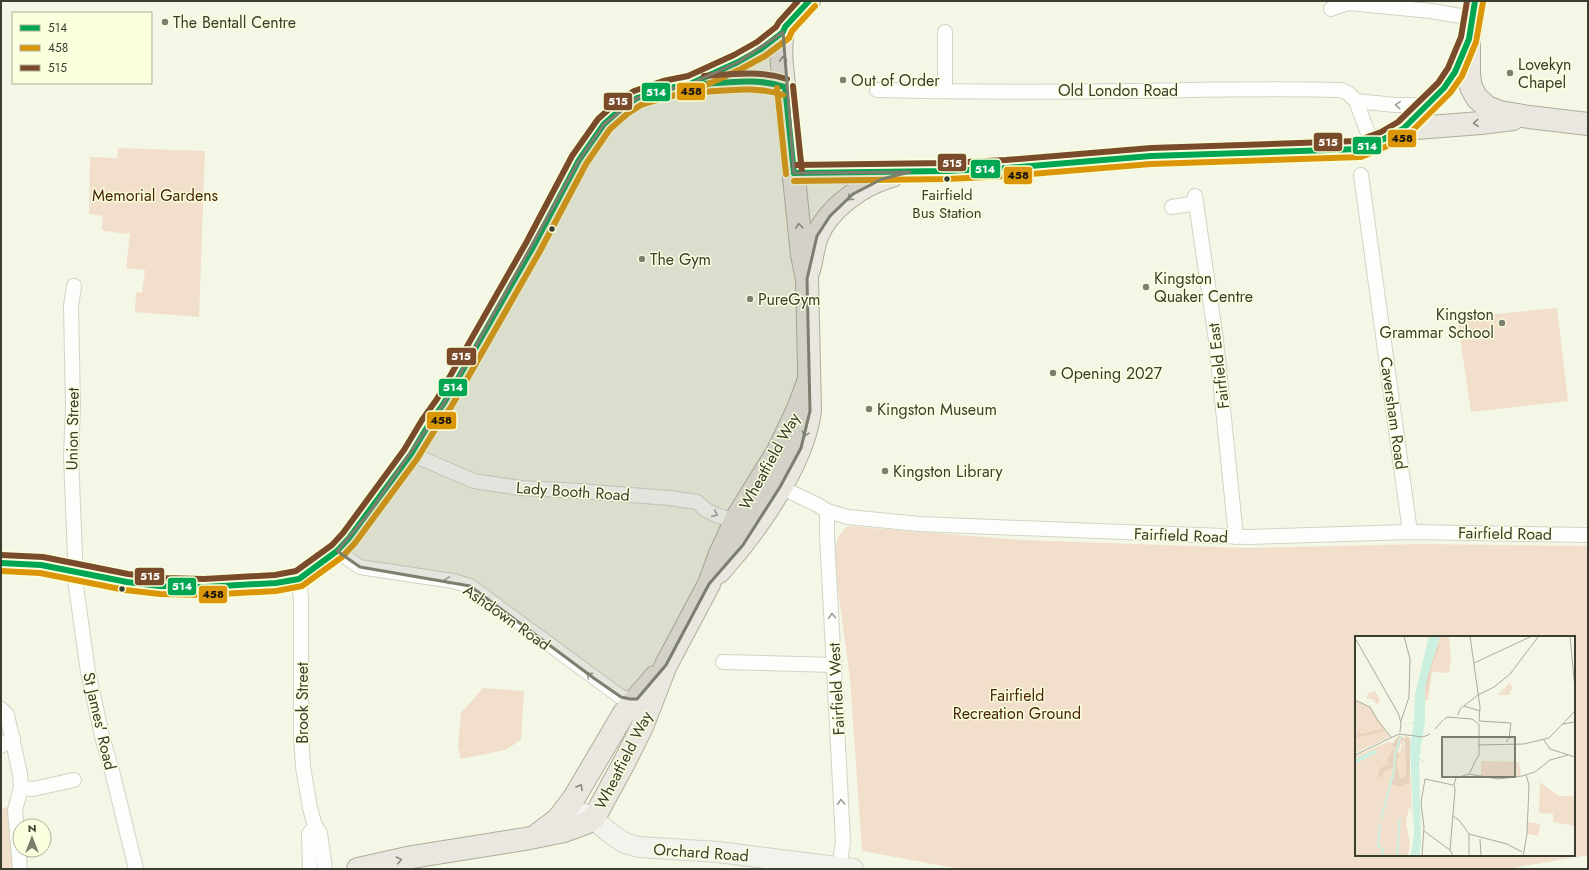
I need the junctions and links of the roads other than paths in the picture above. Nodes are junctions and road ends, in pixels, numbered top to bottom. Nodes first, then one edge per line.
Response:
1 (809, 1) edge
2 (1349, 2) edge
3 (1331, 9) dead end
4 (1472, 19) edge
5 (783, 32) junction
6 (945, 32) dead end
7 (690, 84) junction
8 (785, 86) junction
9 (877, 90) dead end
10 (945, 91) junction
11 (1356, 101) junction
12 (1428, 105) junction
13 (1529, 117) junction
14 (1588, 124) edge
15 (1403, 129) junction
16 (1372, 144) junction
17 (910, 172) junction
18 (794, 173) junction
19 (1361, 175) dead end
20 (1172, 206) dead end
21 (807, 279) junction
22 (74, 286) dead end
23 (808, 382) junction
24 (411, 454) junction
25 (780, 487) junction
26 (827, 511) junction
27 (736, 519) junction
28 (1410, 532) junction
29 (1588, 535) edge
30 (1236, 537) junction
31 (337, 552) junction
32 (1, 563) edge
33 (74, 572) junction
34 (298, 579) junction
35 (709, 584) junction
36 (723, 662) dead end
37 (835, 665) junction
38 (634, 701) junction
39 (1, 708) edge
40 (13, 738) junction
41 (1, 746) edge
42 (74, 780) dead end
43 (21, 788) junction
44 (594, 818) junction
45 (558, 819) junction
46 (315, 826) junction
47 (534, 837) junction
48 (445, 853) junction
49 (846, 868) edge
50 (20, 869) edge
51 (136, 869) edge
52 (310, 869) edge
53 (325, 869) edge
54 (358, 869) edge
55 (416, 869) edge

1 - 5 main road
2 - 3 street
2 - 4 street
4 - 12 main road
4 - 13 main road
5 - 7 street
8 -> 5 main road, Wheatfield Way
6 - 10 street
7 - 8 street
7 - 24 street
8 - 18 main road, Wheatfield Way
9 - 10 street, Old London Road
10 - 11 street, Old London Road
12 -> 11 street, Old London Road
11 - 16 street
12 - 15 main road
13 - 14 main road
13 -> 15 main road
15 - 16 main road
16 - 17 main road
17 - 18 main road
17 -> 21 main road, Wheatfield Way
21 -> 18 main road, Wheatfield Way
19 - 28 street, Caversham Road
20 - 30 street, Fairfield East
21 - 23 main road, Wheatfield Way
22 - 33 street, Union Street
23 -> 25 main road, Wheatfield Way
23 - 27 main road, Wheatfield Way
24 -> 27 street, Lady Booth Road
24 - 31 street
25 - 26 street, Fairfield Road
25 - 35 main road, Wheatfield Way
26 - 30 street, Fairfield Road
37 -> 26 street, Fairfield West
27 - 35 main road, Wheatfield Way
28 - 29 street, Fairfield Road
28 - 30 street, Fairfield Road
31 - 34 street
38 -> 31 street, Ashdown Road
32 - 33 street
33 - 34 street
33 - 51 street, St James' Road
34 - 46 street, Brook Street
35 - 38 main road, Wheatfield Way
36 - 37 street
49 -> 37 street, Fairfield West
38 - 44 main road, Wheatfield Way
45 -> 38 main road, Wheatfield Way
39 - 40 street
40 - 41 street
40 - 43 street
42 - 43 street
43 - 50 street
44 - 45 street
44 - 47 main road, Wheatfield Way
44 - 49 street, Orchard Road
45 - 47 main road, Wheatfield Way
46 - 52 street
46 - 53 street, Brook Street
47 - 48 main road, Wheatfield Way
54 -> 48 main road, Wheatfield Way
48 - 55 main road, Wheatfield Way

